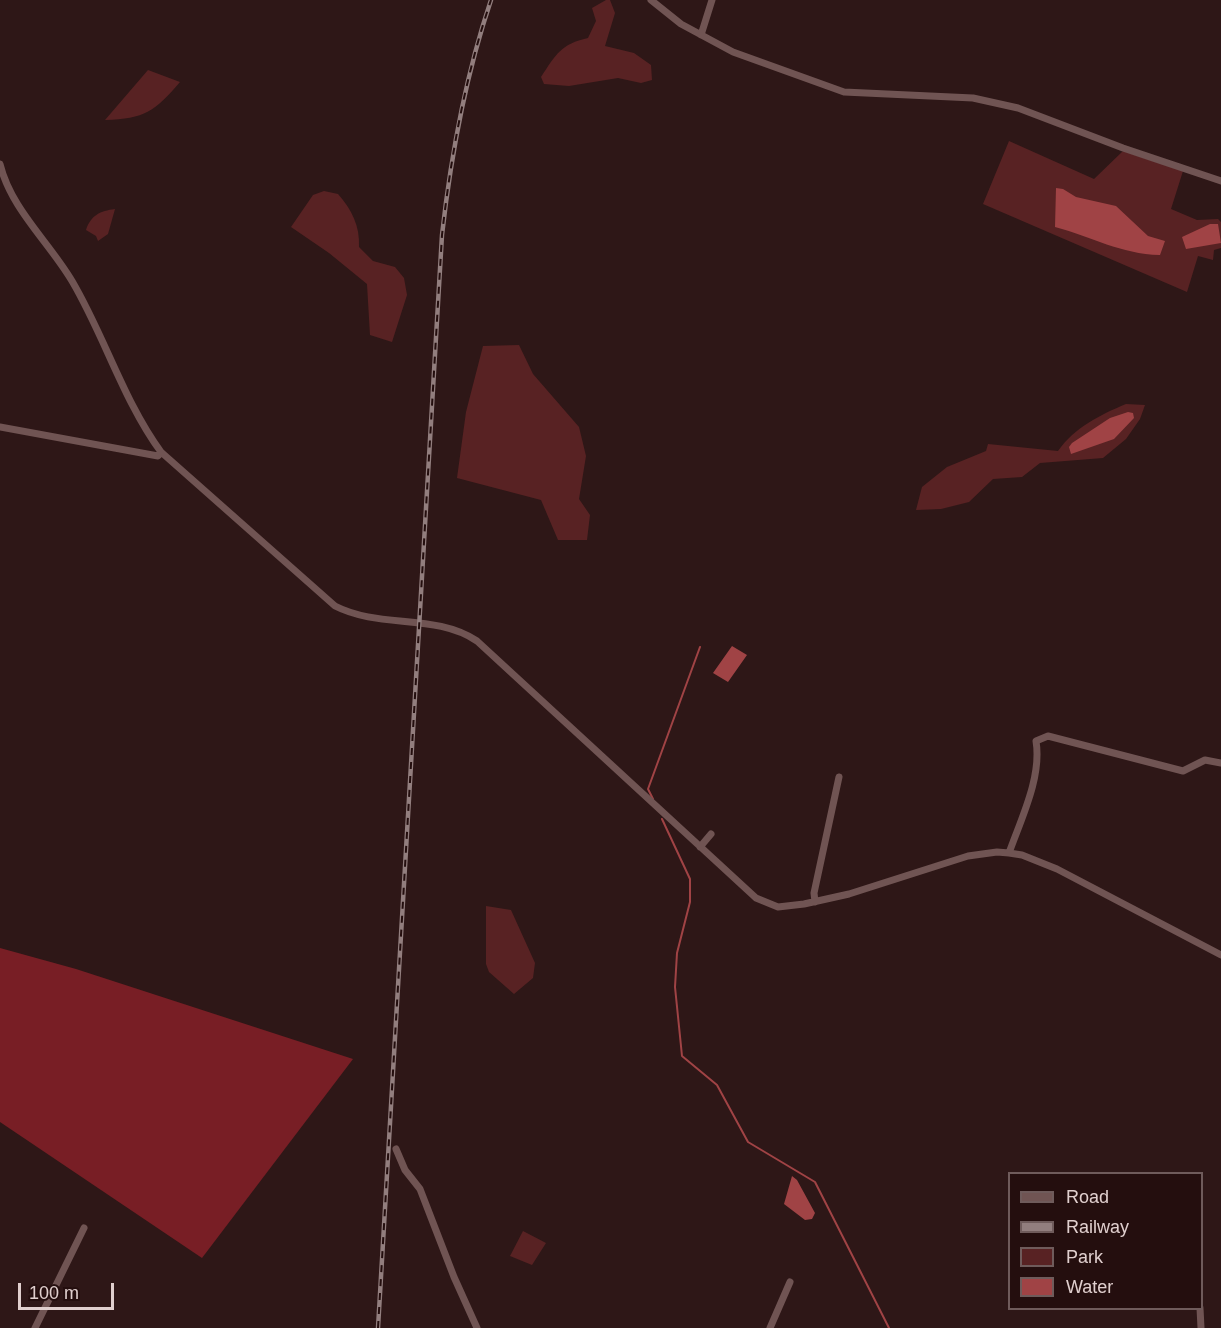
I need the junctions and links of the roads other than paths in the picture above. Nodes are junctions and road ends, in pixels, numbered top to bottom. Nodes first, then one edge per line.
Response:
1 (651, 0) edge
2 (712, 0) edge
3 (701, 35) junction
4 (0, 164) edge
5 (1221, 181) edge
6 (0, 427) edge
7 (161, 452) junction
8 (1221, 763) edge
9 (839, 777) dead end
10 (711, 834) dead end
11 (700, 848) junction
12 (1009, 853) junction
13 (815, 902) junction
14 (1221, 955) edge
15 (396, 1149) dead end
16 (84, 1228) dead end
17 (789, 1282) dead end
18 (1200, 1310) edge
19 (34, 1328) edge
20 (477, 1328) edge
21 (770, 1328) edge
22 (1201, 1328) edge

1 - 3 street
2 - 3 street
3 - 5 street
4 - 7 street
6 - 7 street
7 - 11 street
8 - 12 street
9 - 13 street
10 - 11 street
11 - 13 street
12 - 13 street
12 - 14 street
15 - 20 street
16 - 19 street
17 - 21 street
18 - 22 street

